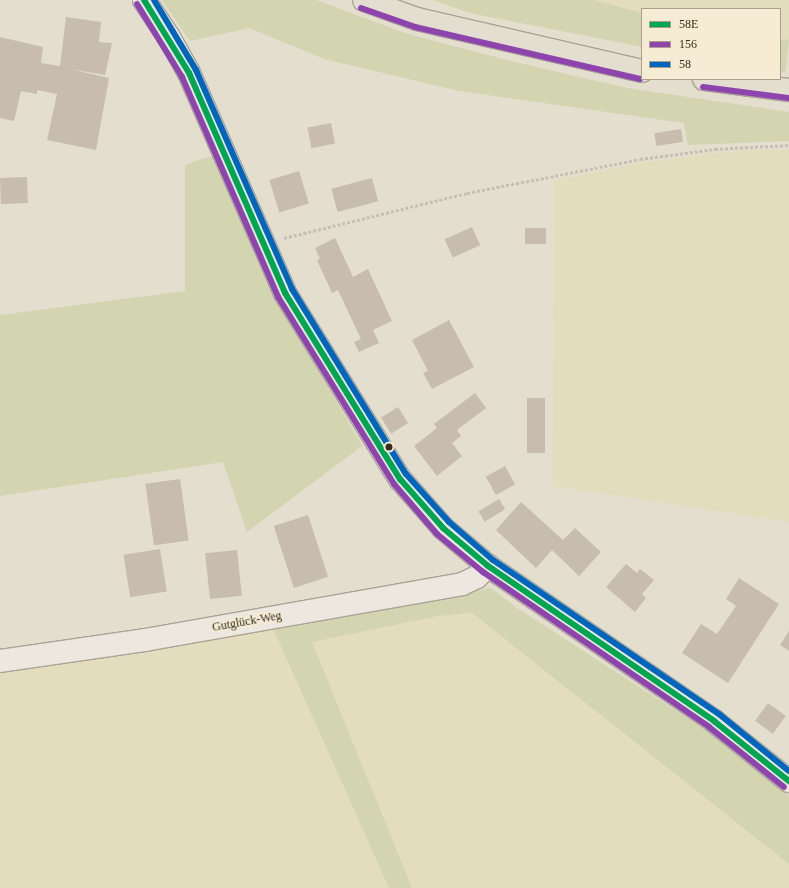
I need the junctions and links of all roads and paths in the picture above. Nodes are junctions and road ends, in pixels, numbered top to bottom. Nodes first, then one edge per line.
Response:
1 (144, 0) edge
2 (364, 0) edge
3 (641, 71) edge
4 (712, 80) edge
5 (789, 90) edge
6 (789, 145) edge
7 (262, 244) junction
8 (488, 566) junction
9 (0, 661) edge
10 (789, 780) edge

1 - 7 street
2 - 3 main road
4 - 5 main road
6 - 7 path
7 - 8 street
8 - 9 street, Gutglück-Weg
8 - 10 street

